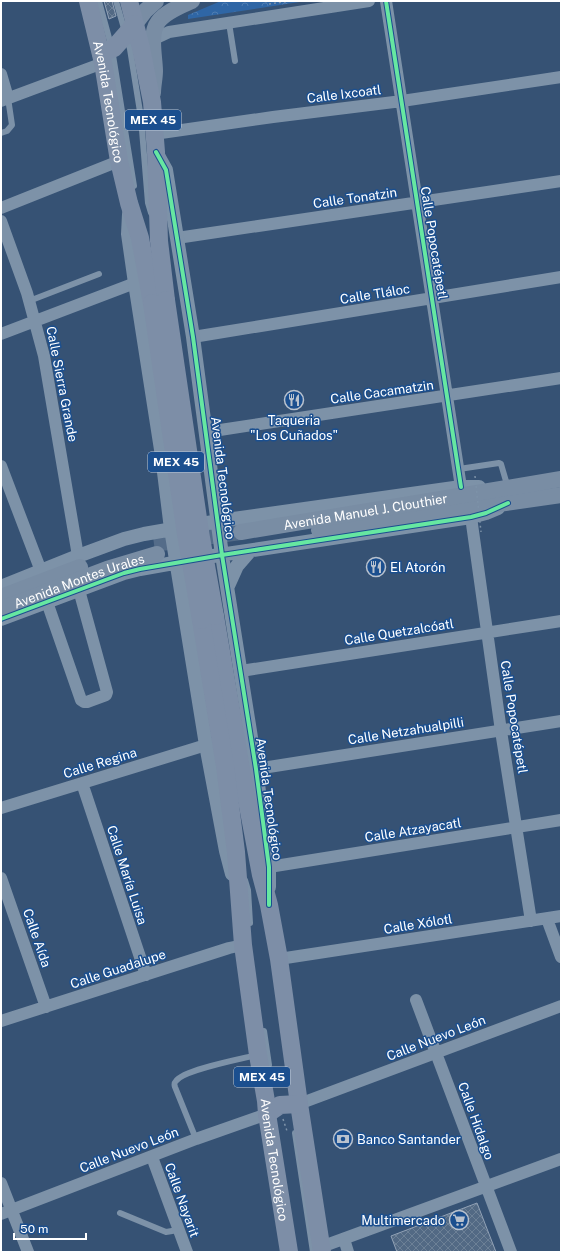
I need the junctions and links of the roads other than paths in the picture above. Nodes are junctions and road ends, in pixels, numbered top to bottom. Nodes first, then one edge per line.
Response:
1 (88, 1) edge
2 (99, 1) edge
3 (116, 1) edge
4 (129, 1) edge
5 (156, 1) edge
6 (192, 1) edge
7 (369, 1) edge
8 (386, 1) edge
9 (229, 23) junction
10 (130, 29) junction
11 (154, 39) junction
12 (105, 55) junction
13 (235, 61) dead end
14 (1, 74) edge
15 (561, 77) edge
16 (5, 99) edge
17 (402, 101) junction
18 (152, 102) junction
19 (1, 133) edge
20 (154, 134) junction
21 (156, 152) junction
22 (118, 161) junction
23 (561, 181) edge
24 (129, 203) junction
25 (417, 203) junction
26 (1, 208) edge
27 (1, 220) edge
28 (177, 238) junction
29 (159, 241) junction
30 (99, 274) dead end
31 (561, 277) edge
32 (135, 283) junction
33 (433, 299) junction
34 (29, 301) junction
35 (159, 301) junction
36 (36, 321) junction
37 (1, 334) edge
38 (193, 337) junction
39 (561, 378) edge
40 (448, 396) junction
41 (207, 432) junction
42 (1, 466) edge
43 (458, 469) junction
44 (561, 479) edge
45 (461, 488) junction
46 (507, 493) junction
47 (561, 495) edge
48 (471, 517) junction
49 (219, 521) junction
50 (171, 529) junction
51 (245, 541) junction
52 (222, 555) junction
53 (78, 556) junction
54 (177, 563) junction
55 (41, 571) junction
56 (228, 586) junction
57 (1, 587) edge
58 (79, 590) junction
59 (1, 596) edge
60 (47, 602) junction
61 (1, 609) edge
62 (1, 619) edge
63 (561, 621) edge
64 (487, 633) junction
65 (241, 671) junction
66 (561, 721) edge
67 (501, 731) junction
68 (206, 745) junction
69 (241, 768) junction
70 (82, 783) junction
71 (1, 808) edge
72 (561, 820) edge
73 (517, 828) junction
74 (236, 852) junction
75 (265, 871) junction
76 (1, 878) edge
77 (240, 901) junction
78 (561, 916) edge
79 (547, 919) junction
80 (531, 921) junction
81 (247, 937) junction
82 (561, 957) edge
83 (279, 959) junction
84 (146, 975) junction
85 (277, 993) dead end
86 (416, 1000) dead end
87 (561, 1006) edge
88 (46, 1007) junction
89 (262, 1021) dead end
90 (1, 1022) edge
91 (436, 1053) junction
92 (258, 1055) junction
93 (286, 1061) dead end
94 (270, 1074) dead end
95 (293, 1105) junction
96 (272, 1110) junction
97 (294, 1128) dead end
98 (196, 1139) junction
99 (152, 1157) junction
100 (561, 1159) edge
101 (1, 1183) edge
102 (485, 1187) junction
103 (6, 1212) edge
104 (120, 1213) dead end
105 (178, 1230) junction
106 (344, 1240) junction
107 (319, 1250) edge
108 (28, 1252) edge
109 (187, 1252) edge
110 (289, 1252) edge
111 (348, 1252) edge
112 (511, 1252) edge

1 - 12 main road, Avenida Tecnológico / MEX 45
2 - 12 lane
3 - 10 lane
4 - 10 main road, Avenida Tecnológico / MEX 45
5 - 10 main road
6 - 11 main road
7 - 9 street
8 - 17 street, Calle Popocatépetl
9 - 11 street
9 - 13 lane
10 - 12 main road
10 - 18 main road, Avenida Tecnológico / MEX 45
10 - 29 lane
11 - 18 main road
12 - 16 street
12 - 22 main road, Avenida Tecnológico / MEX 45
12 - 24 lane
14 - 16 street
15 - 17 street, Calle Ixcoatl
16 - 19 lane
17 - 20 street, Calle Ixcoatl
17 - 25 street, Calle Popocatépetl
18 - 20 main road, Avenida Tecnológico / MEX 45
20 - 21 main road, Avenida Tecnológico / MEX 45
21 - 28 street, Avenida Tecnológico
21 - 29 main road, Avenida Tecnológico / MEX 45
22 - 24 main road, Avenida Tecnológico / MEX 45
22 - 26 street
23 - 25 street, Calle Tonatzin
24 - 32 street, Avenida Tecnológico
24 - 35 main road, Avenida Tecnológico / MEX 45
25 - 28 street, Calle Tonatzin
25 - 33 street, Calle Popocatépetl
27 - 34 street, Calle Sierra Grande
28 - 38 street, Avenida Tecnológico
29 - 35 main road, Avenida Tecnológico / MEX 45
30 - 34 lane
31 - 33 street, Calle Tláloc
32 - 36 street
32 - 50 street, Avenida Tecnológico
33 - 38 street, Calle Tláloc
33 - 40 street, Calle Popocatépetl
34 - 36 street, Calle Sierra Grande
35 - 69 main road, Avenida Tecnológico / MEX 45, bridge
36 - 37 street
36 - 53 street, Calle Sierra Grande
38 - 41 street, Avenida Tecnológico
39 - 40 street, Calle Cacamatzin
40 - 41 street, Calle Cacamatzin
40 - 43 street, Calle Popocatépetl
41 - 49 street, Avenida Tecnológico
42 - 55 street
43 - 45 street, Calle Popocatépetl
43 - 46 lane
44 - 46 main road, Avenida Manuel J. Clouthier
45 - 46 street
45 - 49 street
46 - 47 main road, Avenida Manuel J. Clouthier
46 - 48 street
46 - 51 main road, Avenida Manuel J. Clouthier
48 - 51 street
48 - 64 street, Calle Popocatépetl
49 - 50 street
49 - 52 street, Avenida Tecnológico
50 - 53 street
50 - 54 street, Avenida Tecnológico
51 - 52 street
51 - 56 street
52 - 54 street
52 - 56 street, Avenida Tecnológico
53 - 55 street
54 - 58 street
54 - 68 street, Avenida Tecnológico
55 - 57 street
56 - 65 street, Avenida Tecnológico
58 - 60 street
58 - 60 street
59 - 61 main road, Avenida Montes Urales
60 - 62 street
63 - 64 street, Calle Quetzalcóatl
64 - 65 street, Calle Quetzalcóatl
64 - 67 street, Calle Popocatépetl
65 - 69 street, Avenida Tecnológico
66 - 67 street, Calle Netzahualpilli
67 - 69 street, Calle Netzahualpilli
67 - 73 street, Calle Popocatépetl
68 - 70 street, Calle Regina
68 - 77 street, Avenida Tecnológico
69 - 74 main road, Avenida Tecnológico / MEX 45
69 - 75 main road, Avenida Tecnológico / MEX 45
70 - 71 street, Calle Regina
70 - 84 street, Calle María Luisa
72 - 73 street, Calle Atzayacatl
73 - 75 street, Calle Atzayacatl
73 - 80 street, Calle Popocatépetl
74 - 77 main road, Avenida Tecnológico / MEX 45
74 - 81 lane
75 - 83 main road, Avenida Tecnológico / MEX 45
76 - 88 street, Calle Aída
77 - 81 main road, Avenida Tecnológico / MEX 45
78 - 79 street, Calle Xólotl
79 - 80 street, Calle Xólotl
79 - 82 street
80 - 83 street, Calle Xólotl
81 - 84 street, Calle Guadalupe
81 - 92 main road, Avenida Tecnológico / MEX 45
83 - 95 main road, Avenida Tecnológico / MEX 45
84 - 88 street, Calle Guadalupe
85 - 93 lane
86 - 91 street, Calle Hidalgo
87 - 91 street, Calle Nuevo León
88 - 90 street, Calle Guadalupe
89 - 94 lane
91 - 95 street, Calle Nuevo León
91 - 102 street, Calle Hidalgo
92 - 96 main road, Avenida Tecnológico / MEX 45
92 - 98 lane
95 - 96 main road
95 - 107 main road, Avenida Tecnológico / MEX 45
96 - 98 street, Calle Nuevo León
96 - 110 main road, Avenida Tecnológico / MEX 45
97 - 107 lane
98 - 99 street, Calle Nuevo León
99 - 103 street, Calle Nuevo León
99 - 105 street, Calle Nayarit
100 - 102 street
101 - 103 street
102 - 106 street
102 - 112 street, Calle Hidalgo
103 - 108 street
104 - 105 lane
105 - 109 street, Calle Nayarit
106 - 107 street
106 - 111 street

